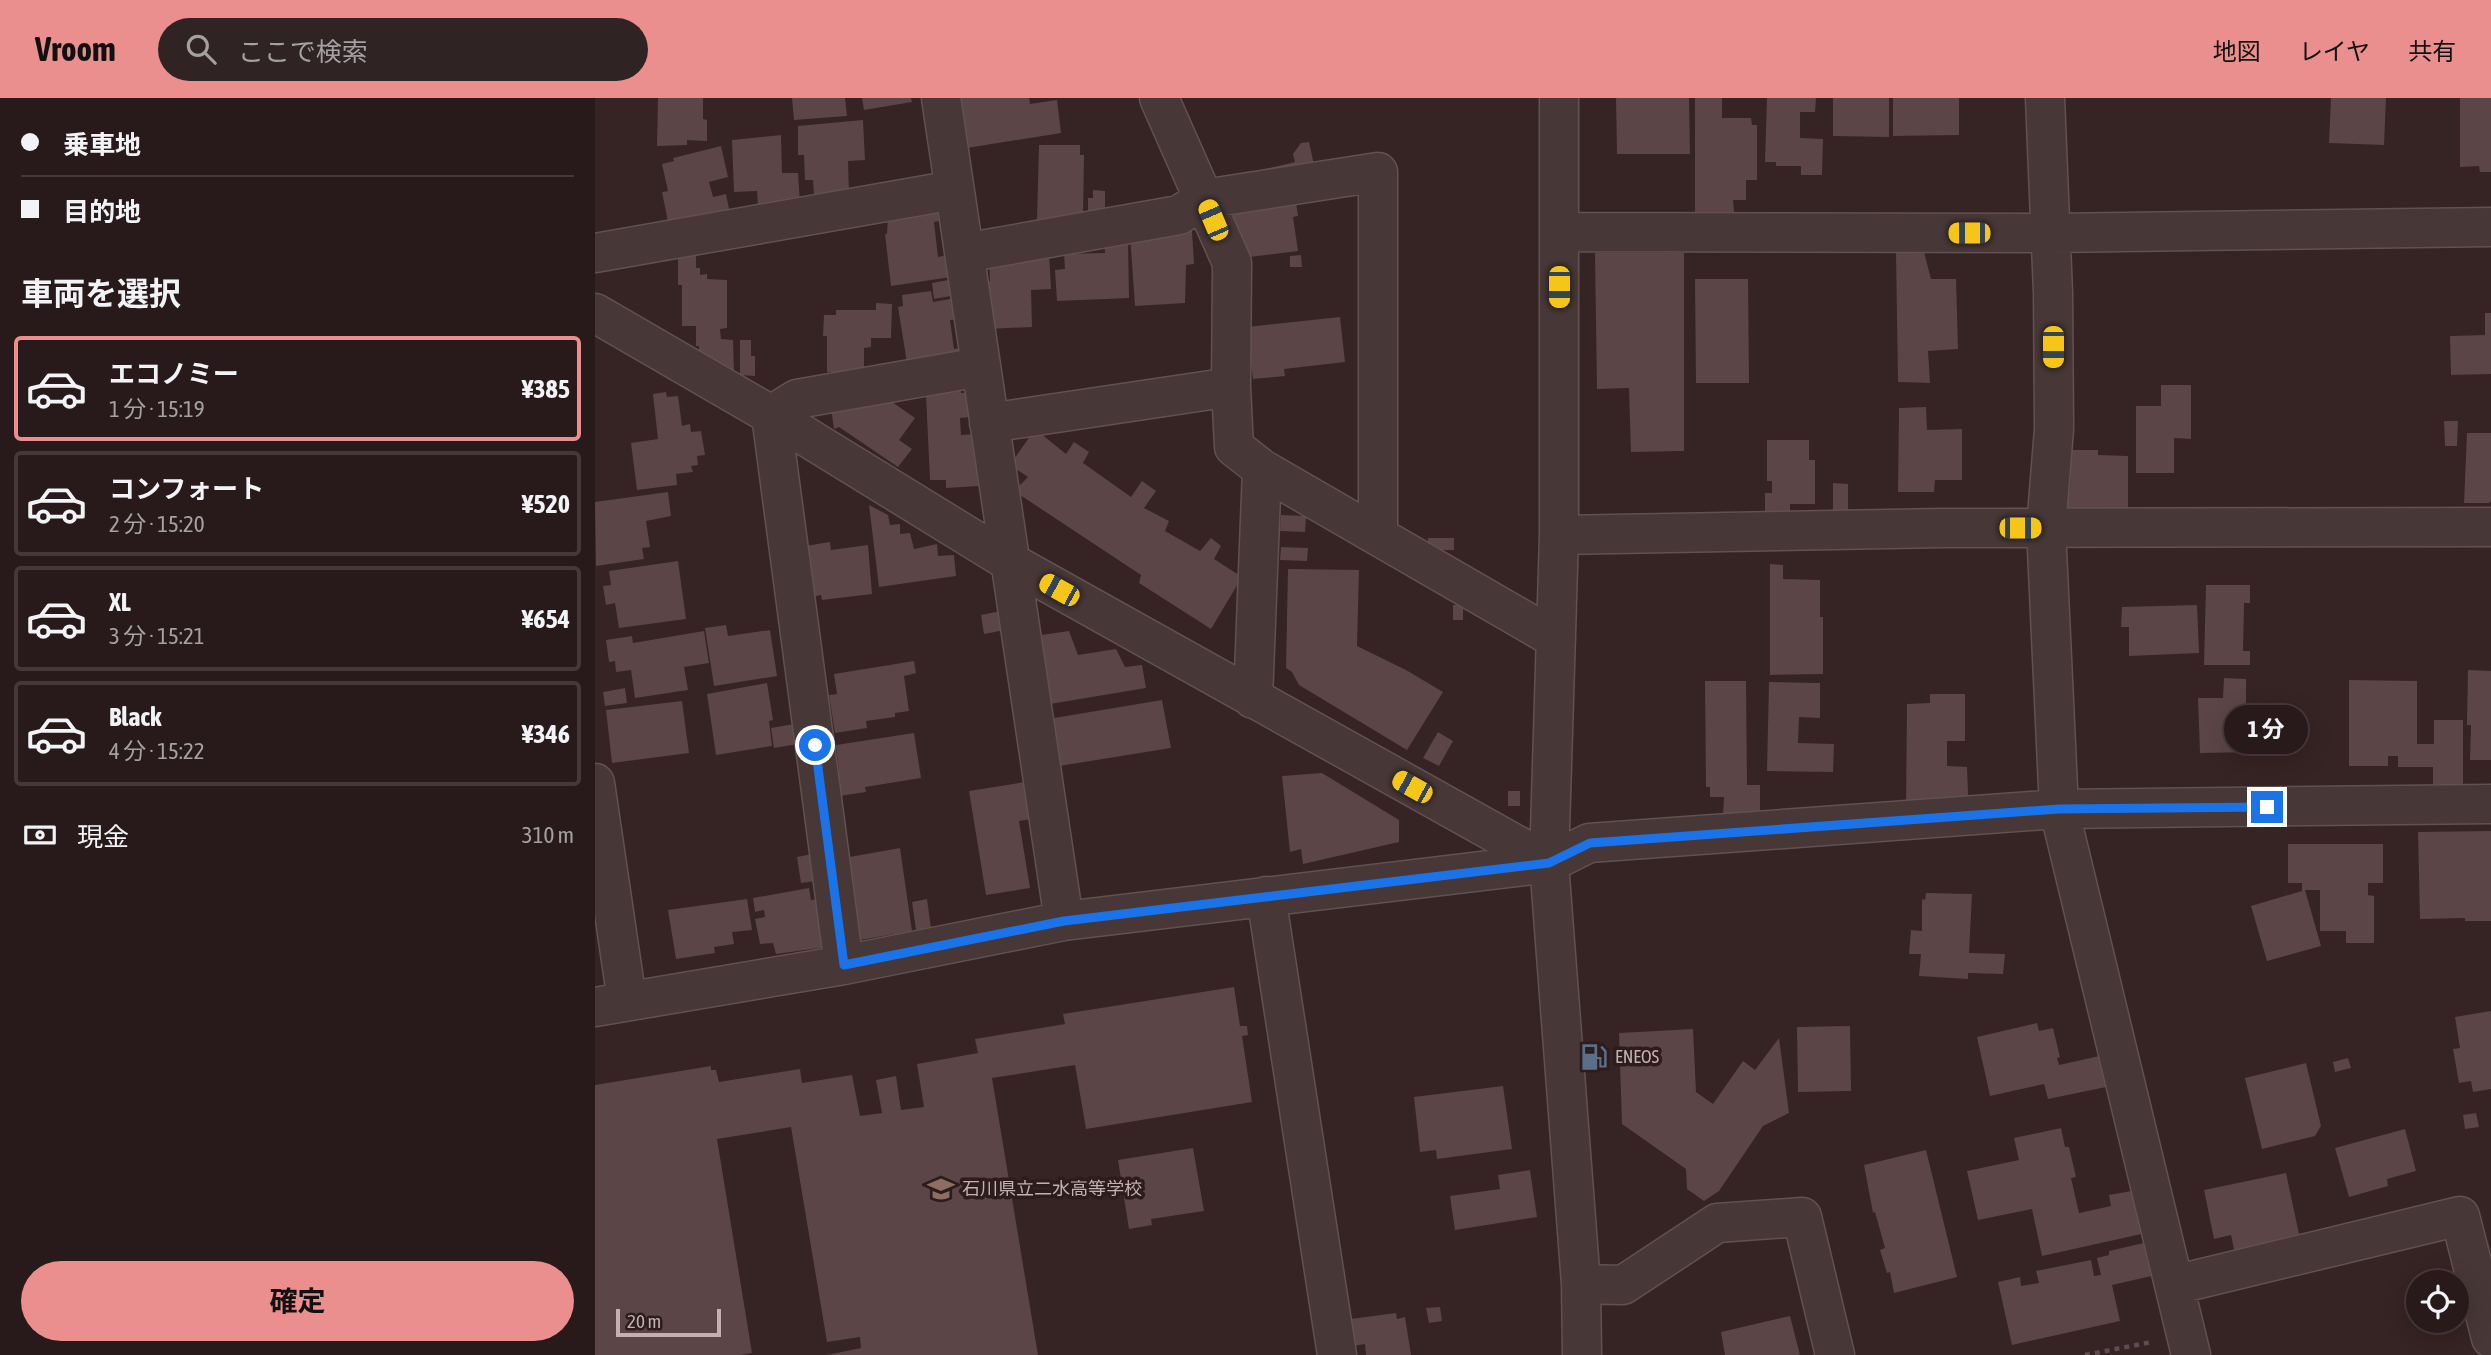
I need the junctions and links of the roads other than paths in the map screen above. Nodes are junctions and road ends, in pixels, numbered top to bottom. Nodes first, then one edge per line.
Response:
1 (940, 98) edge
2 (1159, 98) edge
3 (1559, 98) edge
4 (2045, 98) edge
5 (954, 190) junction
6 (1204, 199) junction
7 (2491, 227) edge
8 (1559, 232) junction
9 (2051, 233) junction
10 (595, 253) edge
11 (964, 253) junction
12 (595, 313) edge
13 (981, 367) junction
14 (1231, 387) junction
15 (771, 415) junction
16 (989, 422) junction
17 (1262, 469) junction
18 (2491, 527) edge
19 (2046, 528) junction
20 (1559, 535) junction
21 (1378, 536) junction
22 (1010, 562) junction
23 (1556, 639) junction
24 (1253, 699) junction
25 (595, 783) edge
26 (2491, 804) edge
27 (2059, 809) junction
28 (1549, 863) junction
29 (1266, 896) junction
30 (1064, 921) junction
31 (844, 965) junction
32 (611, 1004) edge
33 (1581, 1284) junction
34 (2174, 1285) junction
35 (2491, 1338) edge
36 (2188, 1345) edge
37 (1337, 1355) edge
38 (1583, 1355) edge
39 (1835, 1355) edge

1 - 5 street
2 - 6 street
3 - 8 street
4 - 9 street
5 - 10 street
5 - 11 street
6 - 11 street
6 - 14 street
6 - 21 street
7 - 9 street
8 - 9 street
8 - 20 street
9 - 19 street
11 - 13 street
12 - 15 street
13 - 15 street
13 - 16 street
14 - 16 street
14 - 17 street
15 - 22 street
15 - 31 street
16 - 22 street
17 - 21 street
17 - 24 street
18 - 19 street
19 - 20 street
19 - 27 street
20 - 23 street
21 - 23 street
22 - 24 street
22 - 30 street
23 - 28 street
24 - 28 street
25 - 32 street
26 - 27 street
27 - 28 street
27 - 34 street
28 - 29 street
28 - 33 street
29 - 30 street
29 - 37 street
30 - 31 street
31 - 32 street
33 - 38 street
33 - 39 street
34 - 35 street
34 - 36 street

